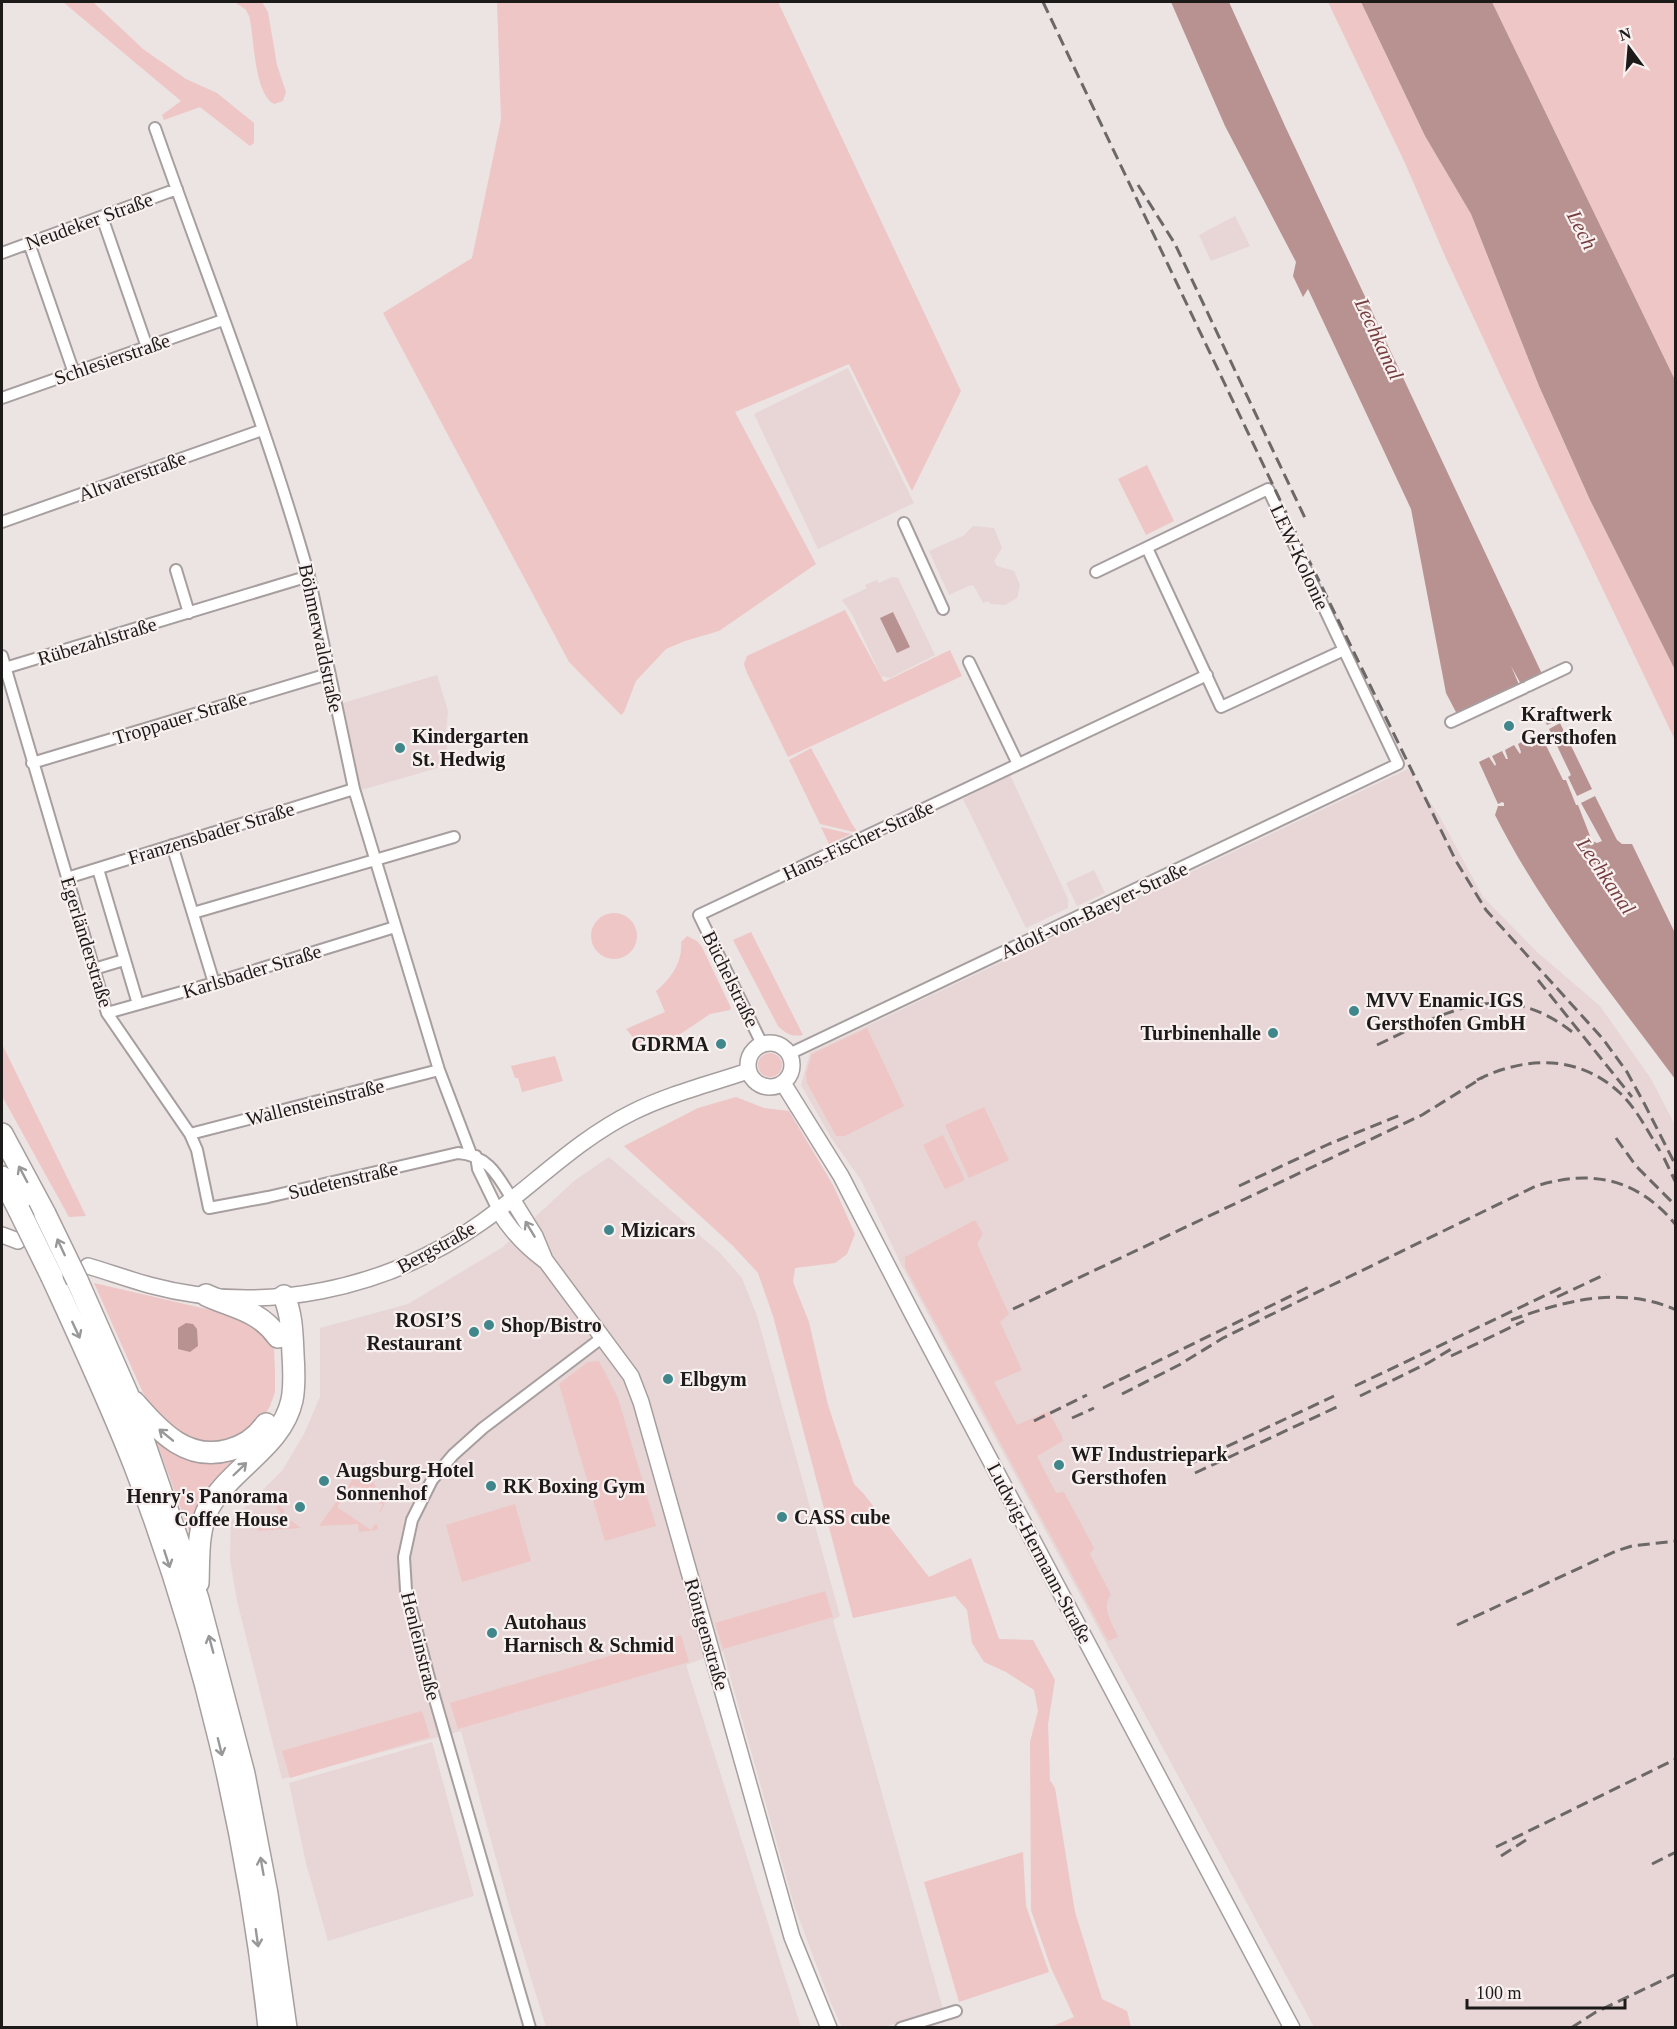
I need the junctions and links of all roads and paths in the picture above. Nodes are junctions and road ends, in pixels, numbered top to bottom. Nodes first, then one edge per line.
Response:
1 (155, 128) dead end
2 (177, 189) junction
3 (102, 217) junction
4 (29, 243) junction
5 (2, 253) edge
6 (223, 320) junction
7 (147, 347) junction
8 (74, 373) junction
9 (2, 398) edge
10 (262, 430) junction
11 (2, 522) edge
12 (904, 523) dead end
13 (1147, 548) junction
14 (176, 570) dead end
15 (1096, 572) dead end
16 (309, 576) junction
17 (943, 609) dead end
18 (189, 613) junction
19 (1344, 650) junction
20 (2, 656) edge
21 (969, 662) dead end
22 (5, 668) junction
23 (1566, 668) dead end
24 (328, 674) junction
25 (1207, 675) junction
26 (1451, 722) dead end
27 (32, 763) junction
28 (1018, 764) junction
29 (1398, 764) joint
30 (354, 789) junction
31 (454, 837) dead end
32 (172, 845) junction
33 (375, 859) junction
34 (98, 869) junction
35 (67, 878) junction
36 (193, 913) junction
37 (699, 915) joint
38 (395, 927) junction
39 (124, 960) junction
40 (94, 969) junction
41 (214, 983) junction
42 (138, 1004) junction
43 (107, 1013) junction
44 (762, 1044) junction
45 (789, 1054) junction
46 (439, 1071) junction
47 (748, 1071) junction
48 (783, 1083) junction
49 (2, 1134) edge
50 (190, 1134) junction
51 (474, 1155) junction
52 (2, 1177) edge
53 (512, 1199) junction
54 (209, 1208) joint
55 (498, 1210) junction
56 (2, 1235) edge
57 (18, 1241) dead end
58 (545, 1260) junction
59 (82, 1273) junction
60 (206, 1295) junction
61 (284, 1296) junction
62 (278, 1337) junction
63 (603, 1337) junction
64 (127, 1393) junction
65 (198, 1599) junction
66 (956, 2011) dead end
67 (269, 2028) edge
68 (286, 2028) edge
69 (530, 2028) edge
70 (829, 2028) edge
71 (901, 2028) edge
72 (1292, 2028) edge

1 - 2 street, Böhmerwaldstraße
2 - 3 street, Neudeker Straße
2 - 6 street, Böhmerwaldstraße
3 - 4 street, Neudeker Straße
3 - 7 street
4 - 5 street, Neudeker Straße
4 - 8 street
6 - 7 street, Schlesierstraße
6 - 10 street, Böhmerwaldstraße
7 - 8 street, Schlesierstraße
8 - 9 street, Schlesierstraße
10 - 11 street, Altvaterstraße
10 - 16 street, Böhmerwaldstraße
12 - 17 street
13 - 15 street, LEW-Kolonie
13 - 19 street, LEW-Kolonie
13 - 25 street
14 - 18 street
16 - 18 street, Rübezahlstraße
16 - 24 street, Böhmerwaldstraße
18 - 22 street, Rübezahlstraße
19 - 25 street
19 - 29 street, LEW-Kolonie
20 - 22 street, Egerländerstraße
21 - 28 street
22 - 27 street, Egerländerstraße
23 - 26 street
24 - 27 street, Troppauer Straße
24 - 30 street, Böhmerwaldstraße
25 - 28 street, Hans-Fischer-Straße
27 - 35 street, Egerländerstraße
28 - 37 street, Hans-Fischer-Straße
29 - 45 street, Adolf-von-Baeyer-Straße
30 - 32 street, Franzensbader Straße
30 - 33 street, Böhmerwaldstraße
31 - 33 street
32 - 34 street, Franzensbader Straße
32 - 36 street
33 - 36 street
33 - 38 street, Böhmerwaldstraße
34 - 35 street, Franzensbader Straße
34 - 39 street
35 - 40 street, Egerländerstraße
36 - 41 street
37 - 44 street, Büchelstraße
38 - 41 street, Karlsbader Straße
38 - 46 street, Böhmerwaldstraße
39 - 40 street
39 - 42 street
40 - 43 street, Egerländerstraße
41 - 42 street, Karlsbader Straße
42 - 43 street, Karlsbader Straße
43 - 50 street, Egerländerstraße
44 - 45 street
44 - 47 street
45 - 48 street
46 - 50 street, Wallensteinstraße
46 - 51 street, Böhmerwaldstraße
47 - 48 street
47 - 53 street, Bergstraße
48 - 72 street, Ludwig-Hermann-Straße
59 -> 49 highway, bridge
50 - 54 street, Egerländerstraße
51 - 53 street
51 - 54 street, Sudetenstraße
51 - 55 street
52 -> 67 highway, bridge
53 - 55 street, Bergstraße
58 -> 53 street, Röntgenstraße
55 - 58 street, Röntgenstraße
55 - 61 street, Bergstraße
56 - 57 street
58 - 63 street, Röntgenstraße
59 - 60 street, Bergstraße
59 - 64 highway
60 - 61 street, Bergstraße
60 - 62 highway
61 - 62 highway
65 -> 61 highway
62 -> 64 highway
63 - 69 street, Henleinstraße
63 - 70 street, Röntgenstraße
64 - 65 highway
68 -> 65 highway
66 - 71 street

